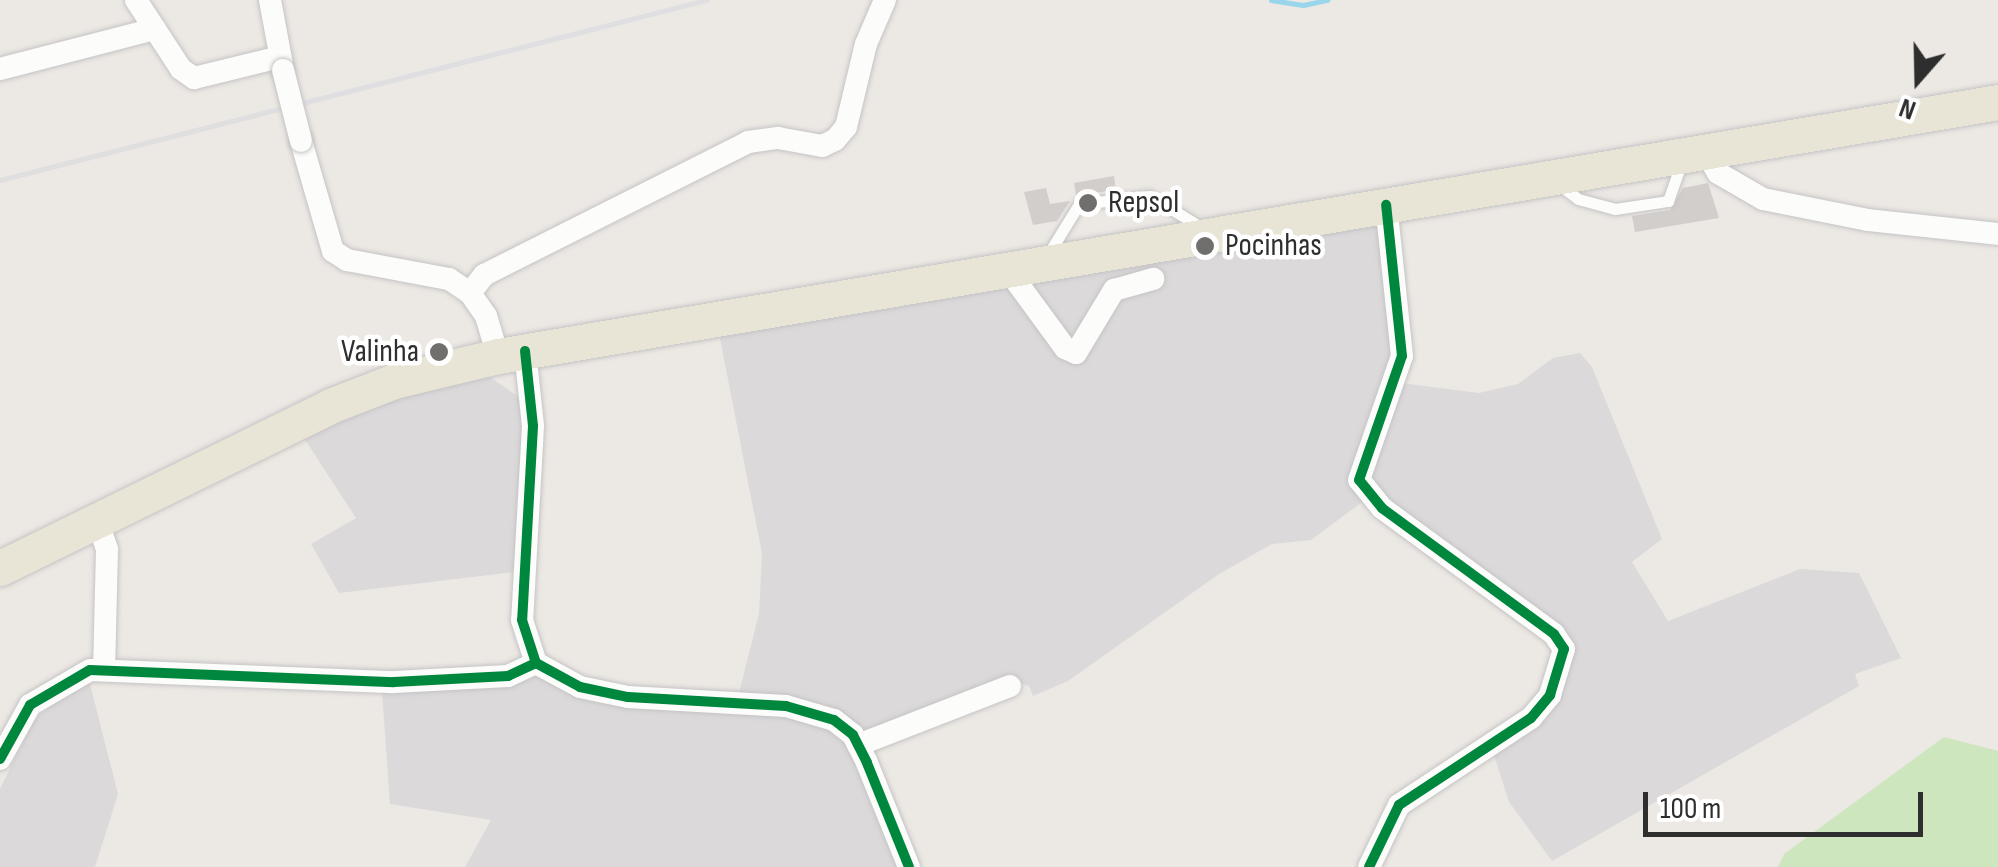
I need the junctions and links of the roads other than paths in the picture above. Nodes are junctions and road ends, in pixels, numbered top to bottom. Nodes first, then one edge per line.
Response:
1 (136, 0) edge
2 (270, 0) edge
3 (885, 0) edge
4 (155, 29) junction
5 (282, 64) junction
6 (0, 69) edge
7 (1998, 102) edge
8 (1692, 149) junction
9 (1546, 174) junction
10 (1386, 205) junction
11 (1208, 231) junction
12 (1998, 234) edge
13 (1045, 259) junction
14 (1005, 266) junction
15 (1154, 279) dead end
16 (470, 293) junction
17 (512, 354) junction
18 (98, 520) junction
19 (0, 568) edge
20 (536, 662) junction
21 (104, 670) junction
22 (1010, 686) dead end
23 (858, 745) junction
24 (0, 759) edge
25 (908, 867) edge
26 (1369, 867) edge

1 - 4 street
2 - 5 street
3 - 16 street
4 - 5 street
4 - 6 street
5 - 16 street, bridge
7 - 8 main road
8 - 9 main road
8 - 9 lane
8 - 12 street
9 - 10 main road
10 - 11 main road
10 - 26 street
11 - 13 main road
11 - 13 lane
13 - 14 main road
14 - 15 street
14 - 17 main road
16 - 17 street
17 - 18 main road
17 - 20 street
18 - 19 main road
18 - 21 street
20 - 21 street
20 - 23 street
21 - 24 street
22 - 23 street
23 - 25 street

